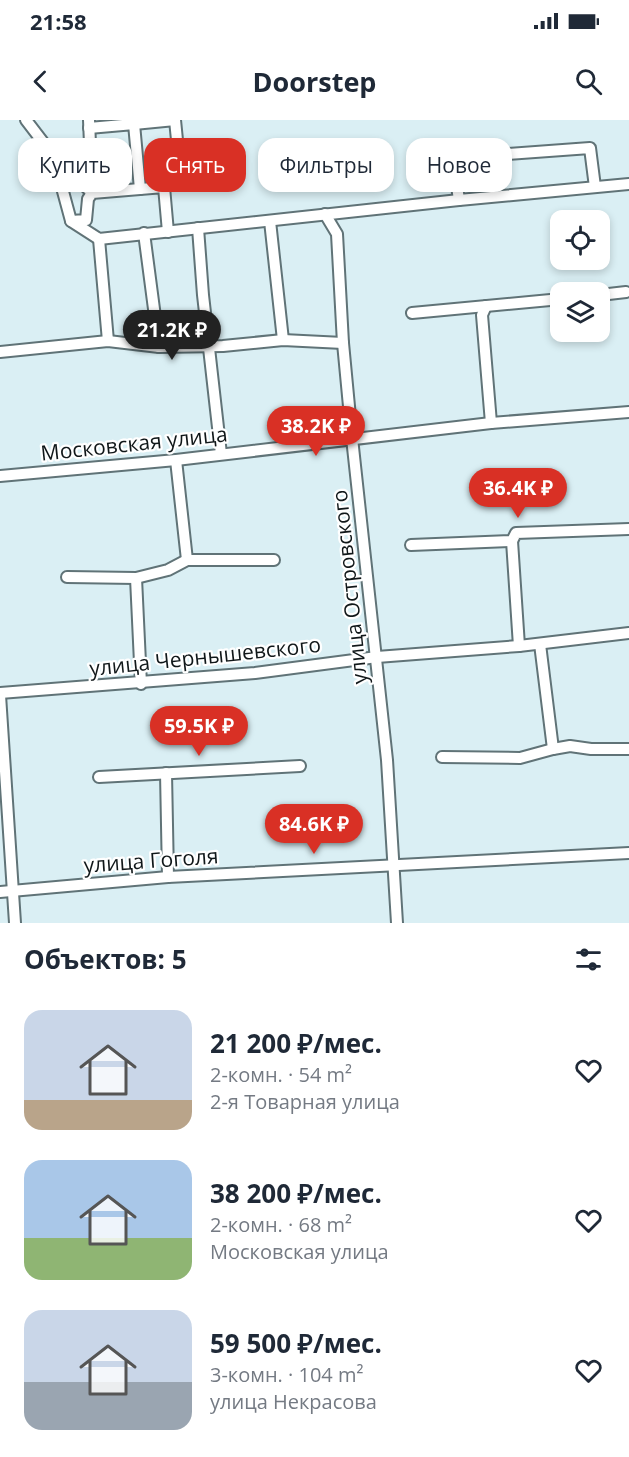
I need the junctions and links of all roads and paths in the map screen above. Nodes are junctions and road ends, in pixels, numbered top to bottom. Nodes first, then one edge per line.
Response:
1 (26, 120) edge
2 (175, 120) edge
3 (89, 124) edge
4 (134, 124) junction
5 (40, 138) edge
6 (177, 138) edge
7 (629, 184) edge
8 (595, 187) junction
9 (140, 189) junction
10 (64, 192) edge
11 (92, 194) junction
12 (459, 200) junction
13 (325, 214) junction
14 (70, 221) junction
15 (270, 221) junction
16 (198, 228) junction
17 (168, 232) junction
18 (144, 233) junction
19 (99, 239) junction
20 (626, 292) dead end
21 (610, 294) edge
22 (550, 300) edge
23 (486, 306) junction
24 (412, 313) dead end
25 (283, 340) junction
26 (108, 341) junction
27 (344, 343) junction
28 (209, 346) junction
29 (159, 347) junction
30 (0, 352) edge
31 (629, 412) edge
32 (491, 423) junction
33 (352, 438) junction
34 (221, 454) junction
35 (176, 460) junction
36 (0, 476) edge
37 (629, 529) edge
38 (512, 541) junction
39 (411, 545) dead end
40 (187, 560) junction
41 (274, 560) dead end
42 (68, 577) dead end
43 (136, 578) junction
44 (629, 633) edge
45 (540, 644) junction
46 (519, 646) junction
47 (377, 657) junction
48 (141, 684) junction
49 (0, 694) edge
50 (553, 749) junction
51 (629, 749) edge
52 (442, 757) dead end
53 (300, 766) dead end
54 (166, 773) junction
55 (99, 777) dead end
56 (629, 853) edge
57 (392, 865) junction
58 (168, 877) junction
59 (13, 891) junction
60 (0, 892) edge
61 (15, 923) edge
62 (397, 923) edge

1 - 5 street
2 - 4 street
2 - 6 street
3 - 4 street
3 - 11 street
4 - 9 street
7 - 8 street
8 - 12 street
8 - 12 street
9 - 11 street
9 - 17 street
10 - 14 street
11 - 14 street
12 - 13 street
13 - 15 street
13 - 27 street, улица Островского
14 - 19 street
15 - 16 street
15 - 25 street
16 - 17 street
16 - 28 street
17 - 18 street
18 - 19 street
18 - 29 street
19 - 26 street
20 - 21 street
22 - 23 street
23 - 24 street
23 - 32 street
25 - 27 street
25 - 28 street
26 - 29 street
26 - 30 street
27 - 33 street, улица Островского
28 - 29 street
28 - 34 street
31 - 32 street, Московская улица
32 - 33 street, Московская улица
33 - 34 street, Московская улица
33 - 47 street, улица Островского
34 - 35 street, Московская улица
35 - 36 street, Московская улица
35 - 40 street
37 - 38 street
38 - 39 street
38 - 46 street
40 - 41 street
40 - 43 street
42 - 43 street
43 - 48 street
44 - 45 street, улица Чернышевского
45 - 46 street, улица Чернышевского
45 - 50 street
46 - 47 street, улица Чернышевского
47 - 48 street, улица Чернышевского
47 - 57 street, улица Островского
48 - 49 street, улица Чернышевского
49 - 59 street
50 - 51 street
50 - 52 street
53 - 54 street
54 - 55 street
54 - 58 street
56 - 57 street, улица Гоголя
57 - 58 street, улица Гоголя
57 - 62 street, улица Островского
58 - 59 street, улица Гоголя
59 - 60 street, улица Гоголя
59 - 61 street

